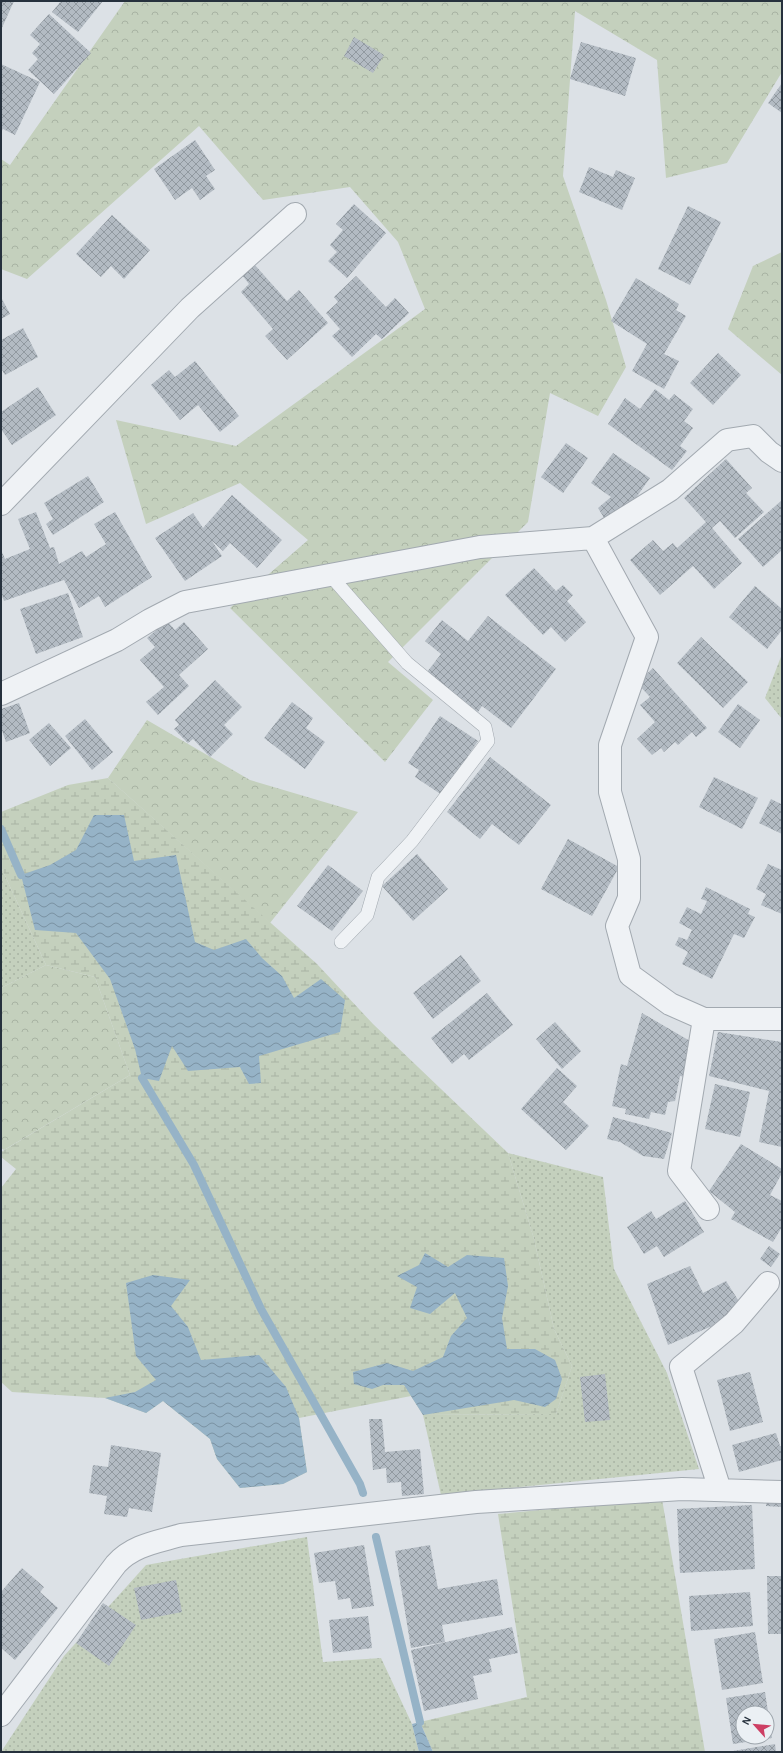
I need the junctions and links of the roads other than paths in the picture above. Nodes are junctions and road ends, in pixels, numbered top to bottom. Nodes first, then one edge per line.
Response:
1 (295, 214) dead end
2 (782, 461) edge
3 (1, 504) edge
4 (593, 538) junction
5 (330, 575) junction
6 (1, 694) edge
7 (341, 942) dead end
8 (704, 1019) junction
9 (782, 1019) edge
10 (708, 1209) dead end
11 (768, 1283) dead end
12 (720, 1490) junction
13 (782, 1492) edge
14 (1, 1716) edge

1 - 3 street
2 - 4 street
4 - 5 street
4 - 8 street
5 - 6 street
5 - 7 lane
8 - 9 street
8 - 10 street
11 - 12 street
12 - 13 street
12 - 14 street

